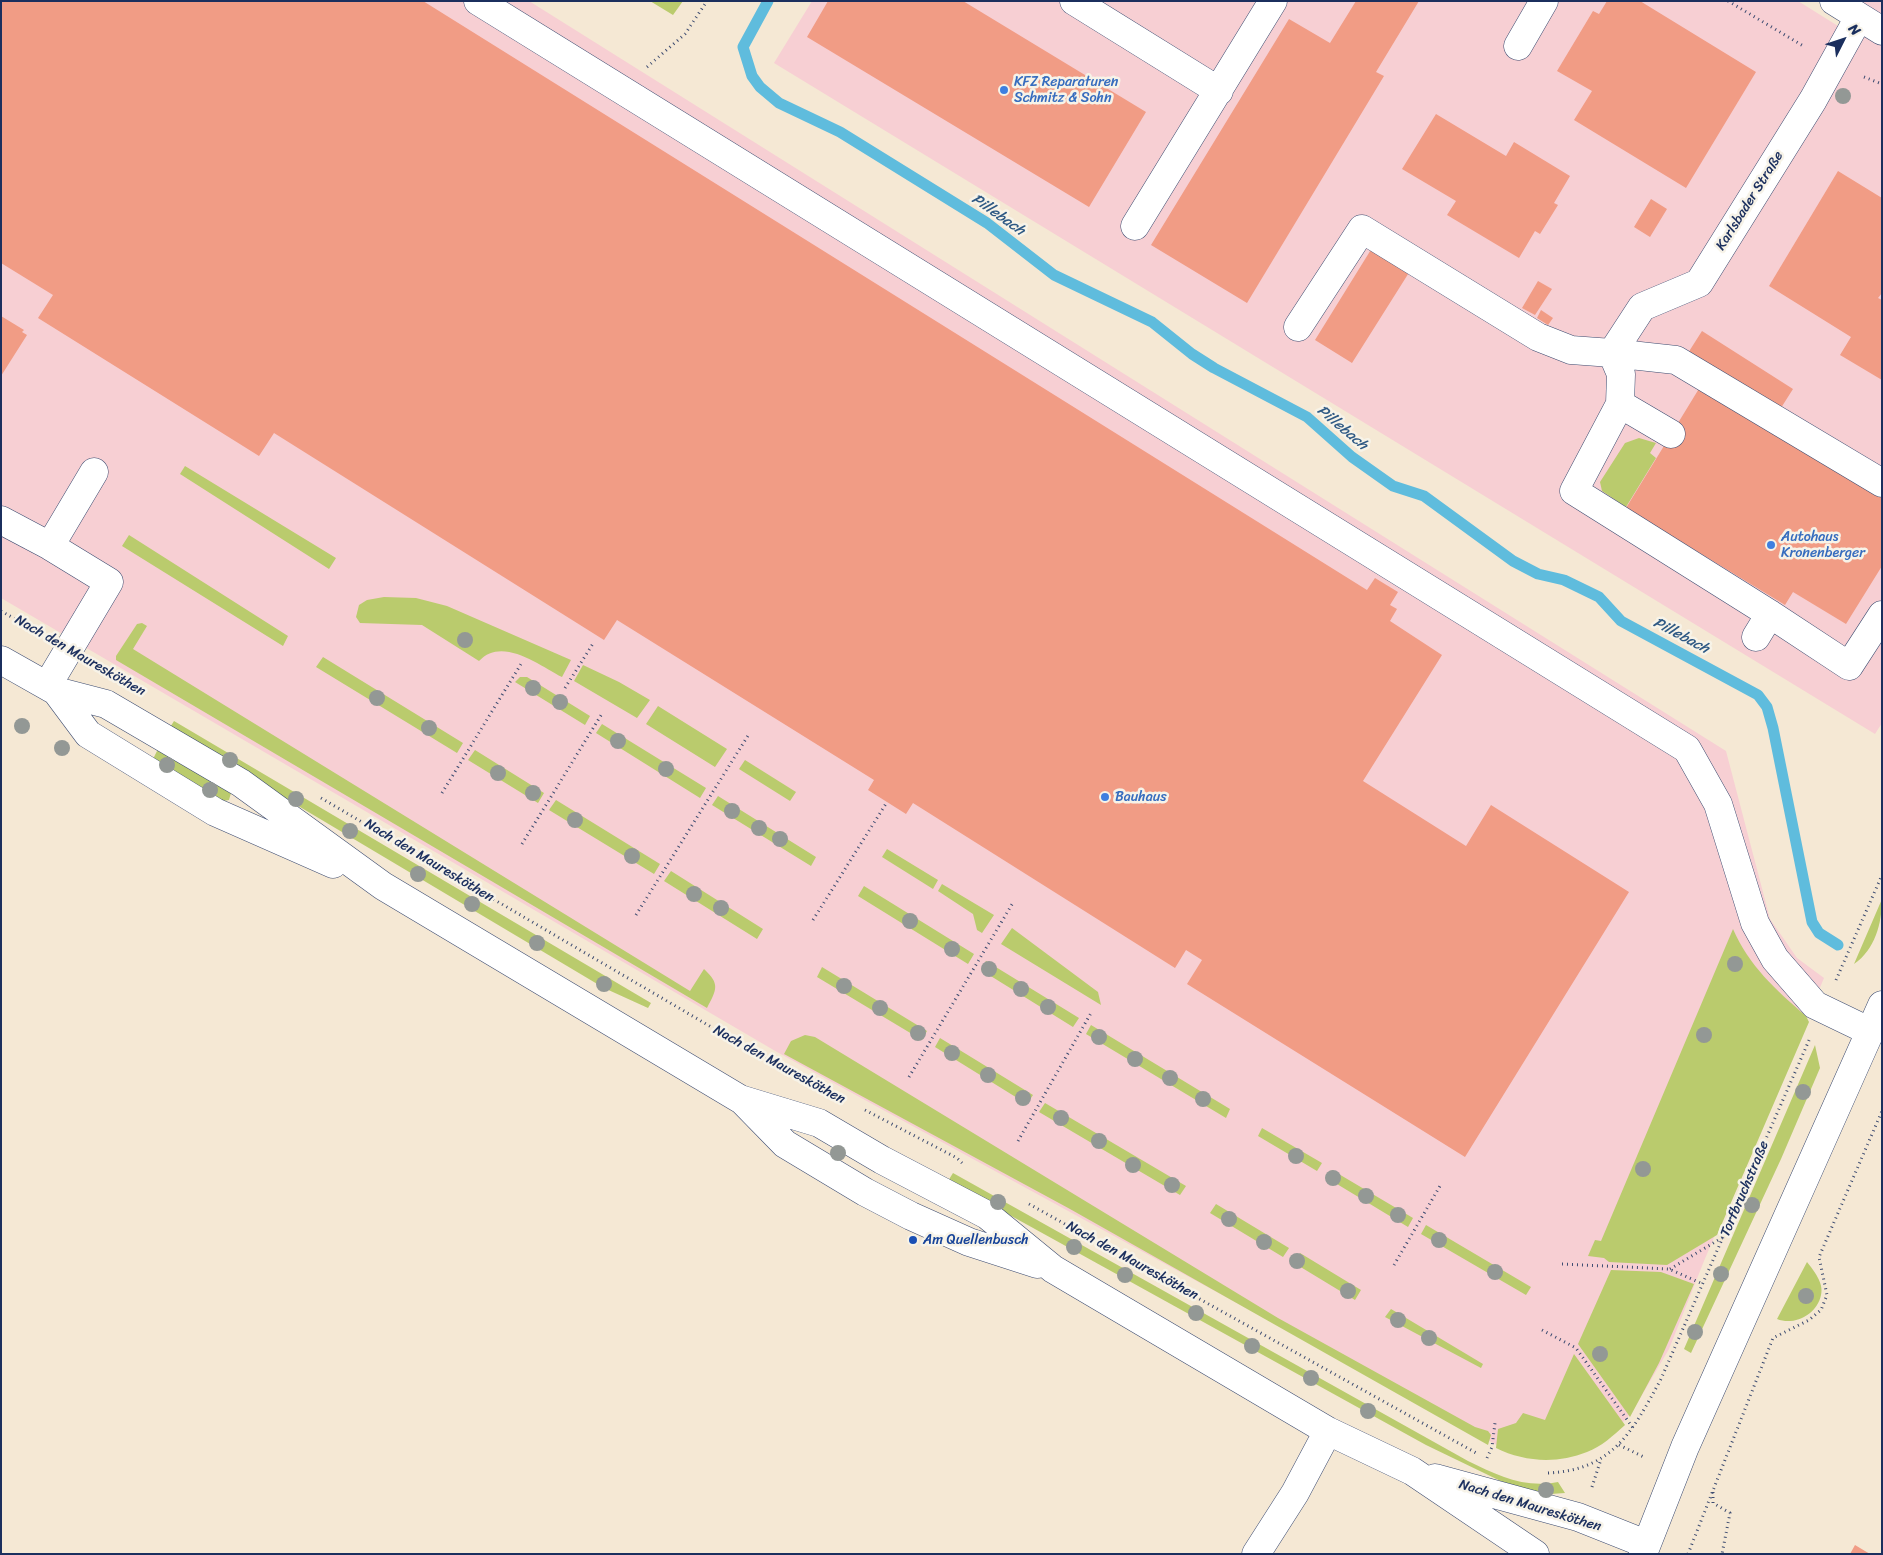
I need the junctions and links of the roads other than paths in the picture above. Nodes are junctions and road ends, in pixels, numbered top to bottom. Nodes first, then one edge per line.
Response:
1 (478, 1) edge
2 (1074, 1) edge
3 (1273, 1) edge
4 (1544, 1) edge
5 (1850, 11) edge
6 (1518, 46) dead end
7 (1219, 90) junction
8 (1135, 226) dead end
9 (1298, 327) dead end
10 (1612, 353) junction
11 (1620, 404) junction
12 (1671, 434) dead end
13 (94, 472) dead end
14 (1882, 483) edge
15 (1, 520) edge
16 (1, 538) edge
17 (50, 546) junction
18 (1770, 614) junction
19 (1882, 615) edge
20 (1756, 637) dead end
21 (1, 660) edge
22 (51, 688) junction
23 (383, 886) junction
24 (1882, 1005) edge
25 (1871, 1032) junction
26 (740, 1099) junction
27 (1053, 1269) junction
28 (1328, 1431) junction
29 (1412, 1472) junction
30 (1645, 1549) edge
31 (1256, 1554) edge
32 (1535, 1554) edge

1 - 25 street
2 - 7 street
3 - 7 street
4 - 6 street
5 - 10 street, Karlsbader Straße
7 - 8 street
9 - 10 street
10 - 11 street
10 - 14 street
11 - 12 street
11 - 18 street
13 - 17 street
15 - 17 street
16 - 17 street
17 - 22 street
18 - 19 street
18 - 20 street
21 - 22 street, Nach den Mauresköthen
22 - 23 street, Nach den Mauresköthen
22 - 23 street, Nach den Mauresköthen
23 - 26 street, Nach den Mauresköthen
24 - 25 street
25 - 30 street
26 - 27 street, Nach den Mauresköthen
26 - 27 street, Nach den Mauresköthen
27 - 28 street, Nach den Mauresköthen
28 - 29 street, Nach den Mauresköthen
28 - 31 street
29 - 30 street, Nach den Mauresköthen
29 - 32 street, Nach den Mauresköthen

